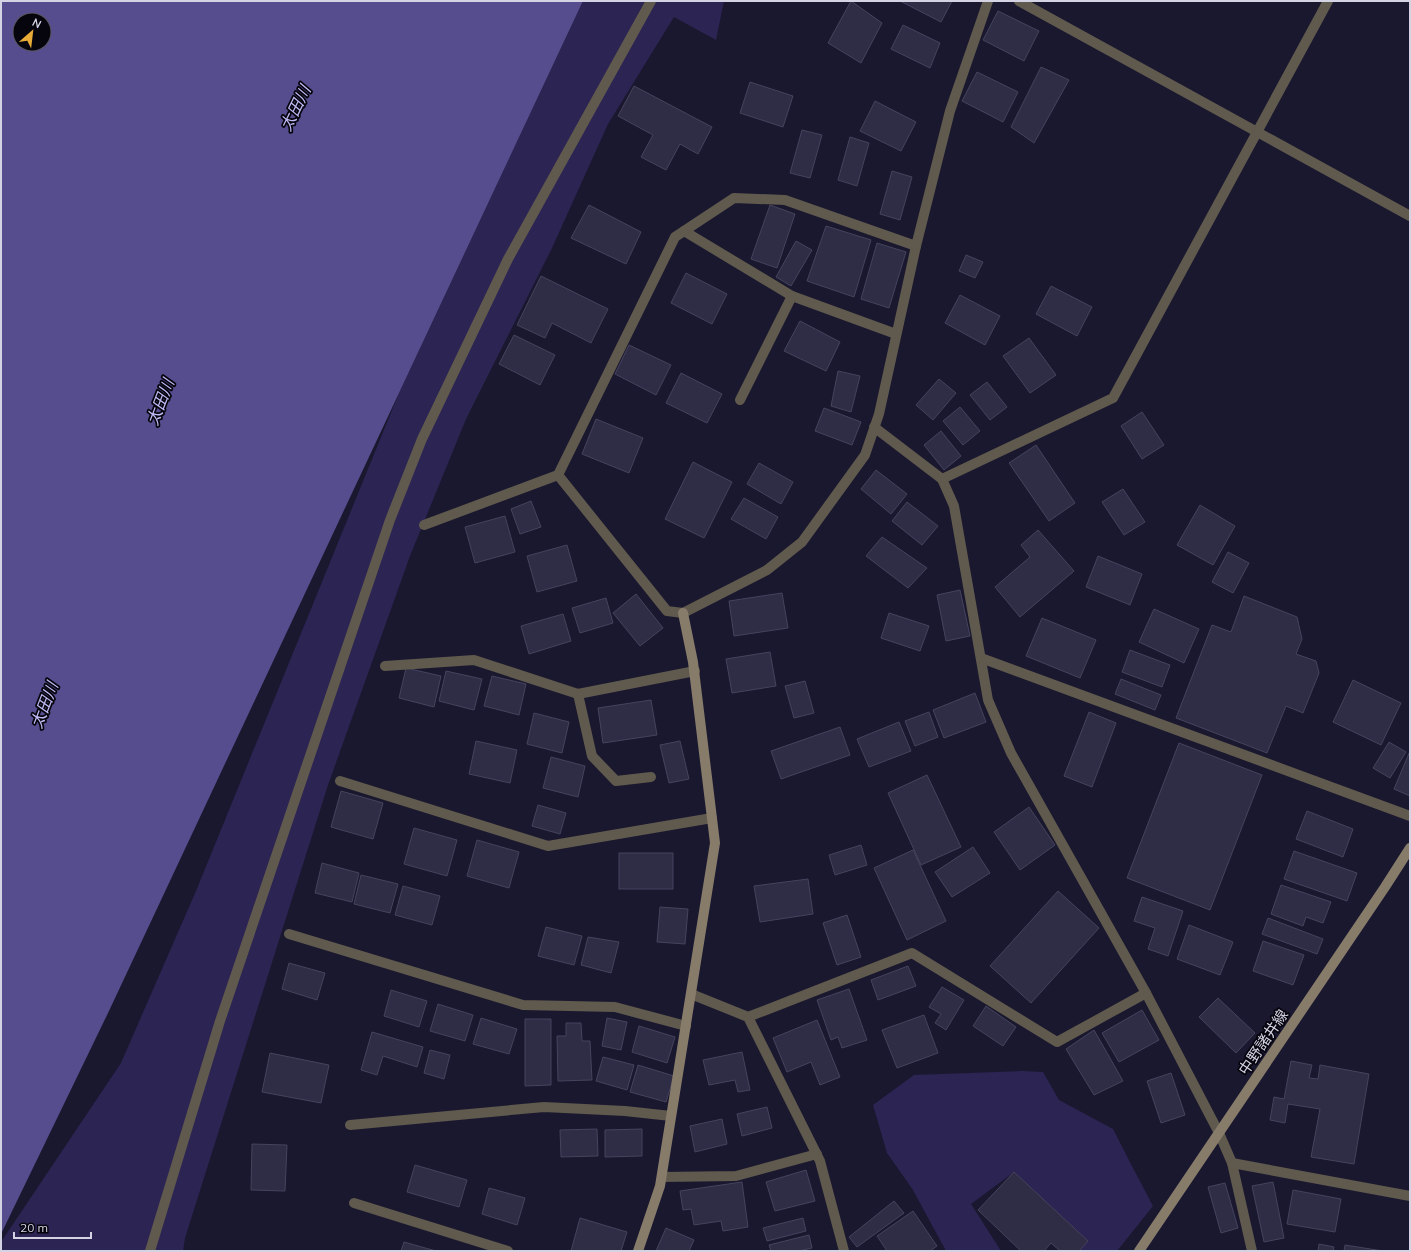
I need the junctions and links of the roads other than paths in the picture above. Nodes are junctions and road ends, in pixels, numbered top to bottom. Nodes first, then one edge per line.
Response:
1 (651, 1) edge
2 (988, 1) edge
3 (1018, 1) edge
4 (1328, 1) edge
5 (1256, 132) junction
6 (1410, 216) edge
7 (684, 231) junction
8 (916, 246) junction
9 (792, 296) junction
10 (896, 334) junction
11 (740, 400) dead end
12 (874, 427) junction
13 (558, 475) junction
14 (942, 479) junction
15 (424, 525) dead end
16 (683, 613) junction
17 (981, 658) junction
18 (385, 666) dead end
19 (694, 671) junction
20 (578, 694) junction
21 (651, 777) dead end
22 (340, 781) dead end
23 (1410, 816) edge
24 (712, 818) junction
25 (1410, 848) edge
26 (289, 934) dead end
27 (1146, 993) junction
28 (691, 994) junction
29 (748, 1017) junction
30 (686, 1026) junction
31 (671, 1116) junction
32 (350, 1124) dead end
33 (1219, 1133) junction
34 (817, 1154) junction
35 (1232, 1163) junction
36 (662, 1177) junction
37 (1410, 1196) edge
38 (354, 1203) dead end
39 (150, 1251) edge
40 (508, 1251) edge
41 (638, 1251) edge
42 (844, 1251) edge
43 (1139, 1251) edge
44 (1252, 1251) edge

1 - 39 street
2 - 8 street
3 - 5 street
4 - 5 street
5 - 6 street
5 - 14 street
7 - 8 street
7 - 9 street
7 - 13 street
8 - 10 street
9 - 10 street
9 - 11 street
10 - 12 street
12 - 14 street
12 - 16 street
13 - 15 street
13 - 16 street
14 - 17 street
16 - 19 street
17 - 23 street
17 - 27 street
18 - 20 street
19 - 20 street
19 - 24 street
20 - 21 street
22 - 24 street
24 - 28 street
25 - 33 street, 中野諸井線
26 - 30 street
27 - 29 street
27 - 33 street
28 - 29 street
28 - 30 street
29 - 34 street
30 - 31 street
31 - 32 street
31 - 36 street
33 - 35 street
33 - 43 street, 中野諸井線
34 - 36 street
34 - 42 street
35 - 37 street
35 - 44 street
36 - 41 street
38 - 40 street

